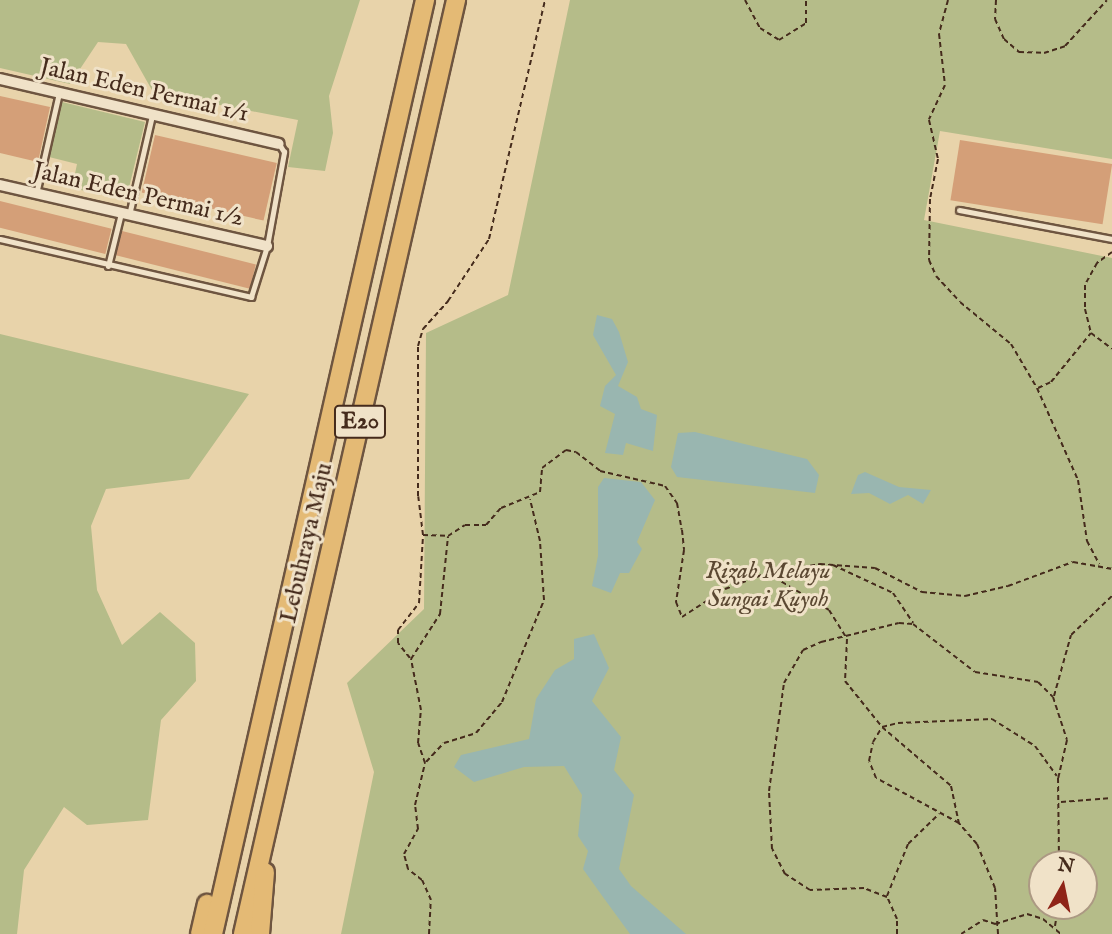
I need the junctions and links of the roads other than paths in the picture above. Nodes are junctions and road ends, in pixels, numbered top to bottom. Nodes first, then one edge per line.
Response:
1 (425, 0) edge
2 (456, 0) edge
3 (0, 79) edge
4 (59, 93) junction
5 (152, 115) junction
6 (279, 144) joint
7 (0, 186) edge
8 (36, 194) junction
9 (959, 210) dead end
10 (125, 214) junction
11 (0, 239) edge
12 (1112, 239) edge
13 (267, 246) junction
14 (108, 266) junction
15 (249, 774) junction
16 (264, 844) junction
17 (200, 934) edge
18 (213, 934) edge
19 (243, 934) edge
20 (260, 934) edge

1 - 15 highway, Lebuhraya Maju / E20
2 - 16 highway, Lebuhraya Maju / E20
3 - 4 street, Jalan Eden Permai 1/1
4 - 5 street, Jalan Eden Permai 1/1
4 - 8 lane
5 - 6 street, Jalan Eden Permai 1/1
5 - 10 lane
6 - 13 lane
7 - 8 street, Jalan Eden Permai 1/2
8 - 10 street, Jalan Eden Permai 1/2
9 - 12 lane
10 - 13 street, Jalan Eden Permai 1/2
10 - 14 lane
11 - 14 lane
13 - 14 lane
15 - 17 highway
15 - 18 highway, Lebuhraya Maju / E20
16 - 19 highway, Lebuhraya Maju / E20
16 - 20 highway

